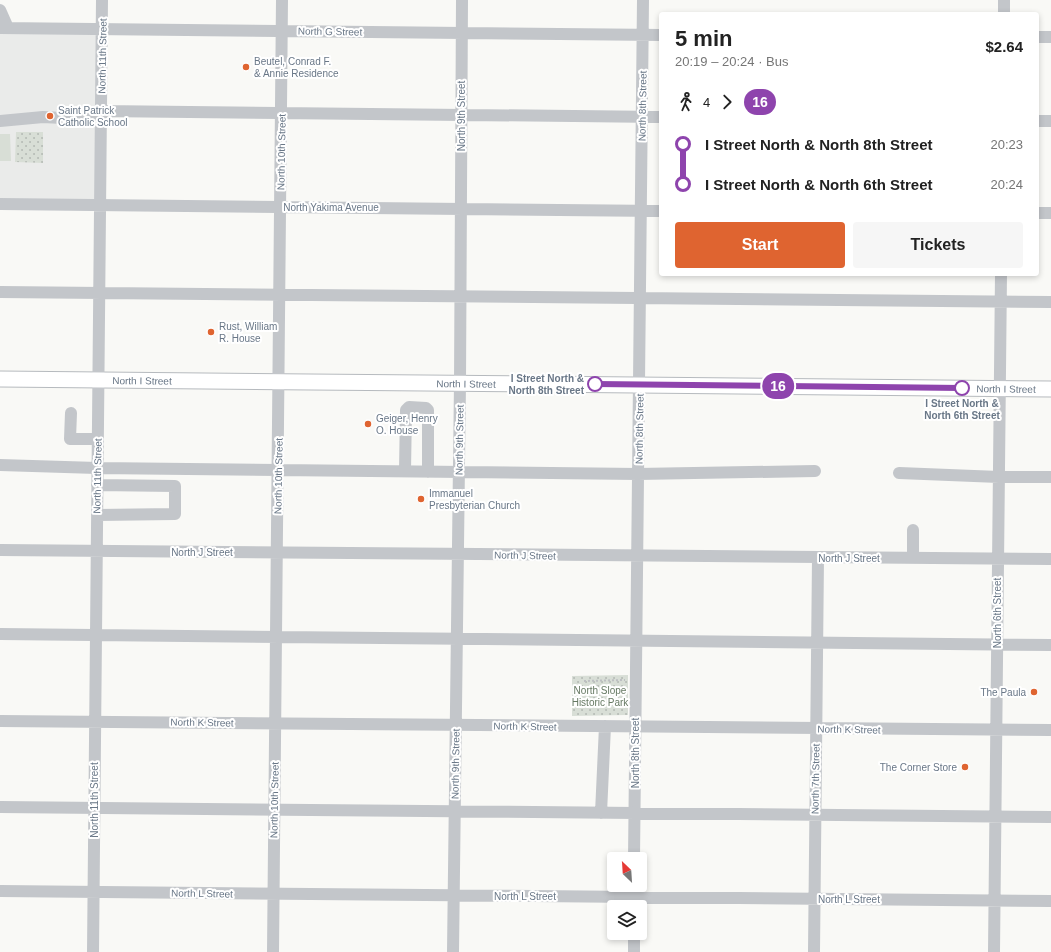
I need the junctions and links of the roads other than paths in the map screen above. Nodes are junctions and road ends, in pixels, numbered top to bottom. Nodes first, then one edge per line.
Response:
1 (102, 0) edge
2 (282, 0) edge
3 (462, 0) edge
4 (643, 0) edge
5 (1004, 0) edge
6 (0, 10) edge
7 (1004, 12) edge
8 (4, 28) edge
9 (102, 29) junction
10 (282, 31) junction
11 (462, 33) junction
12 (643, 35) junction
13 (659, 35) edge
14 (1039, 37) edge
15 (1051, 37) edge
16 (281, 113) junction
17 (461, 115) junction
18 (101, 116) junction
19 (642, 117) junction
20 (659, 117) edge
21 (0, 121) edge
22 (1039, 121) edge
23 (1051, 121) edge
24 (0, 204) edge
25 (100, 205) junction
26 (280, 206) junction
27 (460, 208) junction
28 (640, 210) junction
29 (659, 211) edge
30 (1039, 213) edge
31 (1051, 213) edge
32 (1001, 276) edge
33 (0, 292) edge
34 (99, 293) junction
35 (280, 295) junction
36 (460, 296) junction
37 (640, 298) junction
38 (1001, 302) junction
39 (1051, 302) edge
40 (0, 380) edge
41 (98, 380) junction
42 (279, 382) junction
43 (460, 383) junction
44 (639, 385) junction
45 (1000, 389) junction
46 (1051, 389) edge
47 (71, 413) dead end
48 (98, 439) junction
49 (0, 465) edge
50 (97, 468) junction
51 (278, 470) junction
52 (405, 471) junction
53 (815, 471) dead end
54 (428, 472) junction
55 (458, 472) junction
56 (898, 473) dead end
57 (638, 474) junction
58 (999, 477) junction
59 (1051, 477) edge
60 (97, 485) junction
61 (97, 515) junction
62 (913, 530) dead end
63 (0, 550) edge
64 (96, 551) junction
65 (277, 553) junction
66 (457, 554) junction
67 (637, 556) junction
68 (818, 558) junction
69 (913, 558) junction
70 (998, 558) junction
71 (1051, 559) edge
72 (0, 634) edge
73 (95, 635) junction
74 (276, 637) junction
75 (456, 639) junction
76 (636, 641) junction
77 (817, 643) junction
78 (997, 645) junction
79 (1051, 645) edge
80 (0, 721) edge
81 (95, 722) junction
82 (275, 723) junction
83 (456, 725) junction
84 (604, 726) junction
85 (636, 727) junction
86 (816, 728) junction
87 (996, 730) junction
88 (1051, 730) edge
89 (0, 807) edge
90 (94, 808) junction
91 (274, 809) junction
92 (455, 811) junction
93 (601, 813) junction
94 (635, 813) junction
95 (815, 815) junction
96 (995, 817) junction
97 (1051, 818) edge
98 (634, 852) edge
99 (0, 892) edge
100 (93, 892) junction
101 (273, 894) junction
102 (454, 896) junction
103 (634, 896) edge
104 (814, 899) junction
105 (995, 900) junction
106 (1051, 901) edge
107 (634, 940) edge
108 (93, 952) edge
109 (273, 952) edge
110 (453, 952) edge
111 (634, 952) edge
112 (814, 952) edge
113 (994, 952) edge

1 - 9 street, North 11th Street
2 - 10 street, North 10th Street
3 - 11 street, North 9th Street
4 - 12 street, North 8th Street
5 - 7 street
6 - 8 street
8 - 9 street, North G Street
9 - 10 street, North G Street
9 - 18 street, North 11th Street
10 - 11 street, North G Street
10 - 16 street, North 10th Street
11 - 12 street, North G Street
11 - 17 street, North 9th Street
12 - 13 street, North G Street
12 - 19 street, North 8th Street
14 - 15 street
16 - 17 street
16 - 18 street
16 - 26 street, North 10th Street
17 - 19 street
17 - 27 street, North 9th Street
18 - 21 street
18 - 25 street, North 11th Street
19 - 20 street
19 - 28 street, North 8th Street
22 - 23 street
24 - 25 street, North Yakima Avenue
25 - 26 street, North Yakima Avenue
25 - 34 street, North 11th Street
26 - 27 street, North Yakima Avenue
26 - 35 street, North 10th Street
27 - 28 street, North Yakima Avenue
27 - 36 street, North 9th Street
28 - 29 street, North Yakima Avenue
28 - 37 street, North 8th Street
30 - 31 street
32 - 38 street, North 6th Street
33 - 34 street
34 - 35 street
34 - 41 street, North 11th Street
35 - 36 street
35 - 42 street, North 10th Street
36 - 37 street
36 - 43 street, North 9th Street
37 - 38 street
37 - 44 street, North 8th Street
38 - 39 street
38 - 45 street, North 6th Street
40 - 41 main road, North I Street
41 - 42 main road, North I Street
41 - 48 street, North 11th Street
42 - 43 main road, North I Street
42 - 51 street, North 10th Street
43 - 44 main road, North I Street
43 - 55 street, North 9th Street
44 - 45 main road, North I Street
44 - 57 street, North 8th Street
45 - 46 main road, North I Street
45 - 58 street, North 6th Street
47 - 48 street
48 - 50 street, North 11th Street
49 - 50 street
50 - 51 street
50 - 60 street, North 11th Street
51 - 52 street
51 - 65 street, North 10th Street
52 - 54 street
52 - 54 street
53 - 57 street
54 - 55 street
55 - 57 street
55 - 66 street, North 9th Street
56 - 58 street
57 - 67 street, North 8th Street
58 - 59 street
58 - 70 street, North 6th Street
60 - 61 street, North 11th Street
60 - 61 street
61 - 64 street, North 11th Street
62 - 69 street
63 - 64 street, North J Street
64 - 65 street, North J Street
64 - 73 street, North 11th Street
65 - 66 street, North J Street
65 - 74 street, North 10th Street
66 - 67 street, North J Street
66 - 75 street, North 9th Street
67 - 68 street, North J Street
67 - 76 street, North 8th Street
68 - 69 street, North J Street
68 - 77 street, North 7th Street
69 - 70 street, North J Street
70 - 71 street, North J Street
70 - 78 street, North 6th Street
72 - 73 street
73 - 74 street
73 - 81 street, North 11th Street
74 - 75 street
74 - 82 street, North 10th Street
75 - 76 street
75 - 83 street, North 9th Street
76 - 77 street
76 - 85 street, North 8th Street
77 - 78 street
77 - 86 street, North 7th Street
78 - 79 street
78 - 87 street, North 6th Street
80 - 81 street, North K Street
81 - 82 street, North K Street
81 - 90 street, North 11th Street
82 - 83 street, North K Street
82 - 91 street, North 10th Street
83 - 84 street, North K Street
83 - 92 street, North 9th Street
84 - 85 street, North K Street
84 - 93 street
85 - 86 street, North K Street
85 - 94 street, North 8th Street
86 - 87 street, North K Street
86 - 95 street, North 7th Street
87 - 88 street, North K Street
87 - 96 street, North 6th Street
89 - 90 street
90 - 91 street
90 - 100 street, North 11th Street
91 - 92 street
91 - 101 street, North 10th Street
92 - 93 street
92 - 102 street, North 9th Street
93 - 94 street
94 - 95 street
94 - 98 street, North 8th Street
95 - 96 street
95 - 104 street, North 7th Street
96 - 97 street
96 - 105 street, North 6th Street
99 - 100 street, North L Street
100 - 101 street, North L Street
100 - 108 street, North 11th Street
101 - 102 street, North L Street
101 - 109 street, North 10th Street
102 - 103 street, North L Street
102 - 110 street, North 9th Street
103 - 104 street, North L Street
104 - 105 street, North L Street
104 - 112 street, North 7th Street
105 - 106 street, North L Street
105 - 113 street, North 6th Street
107 - 111 street

